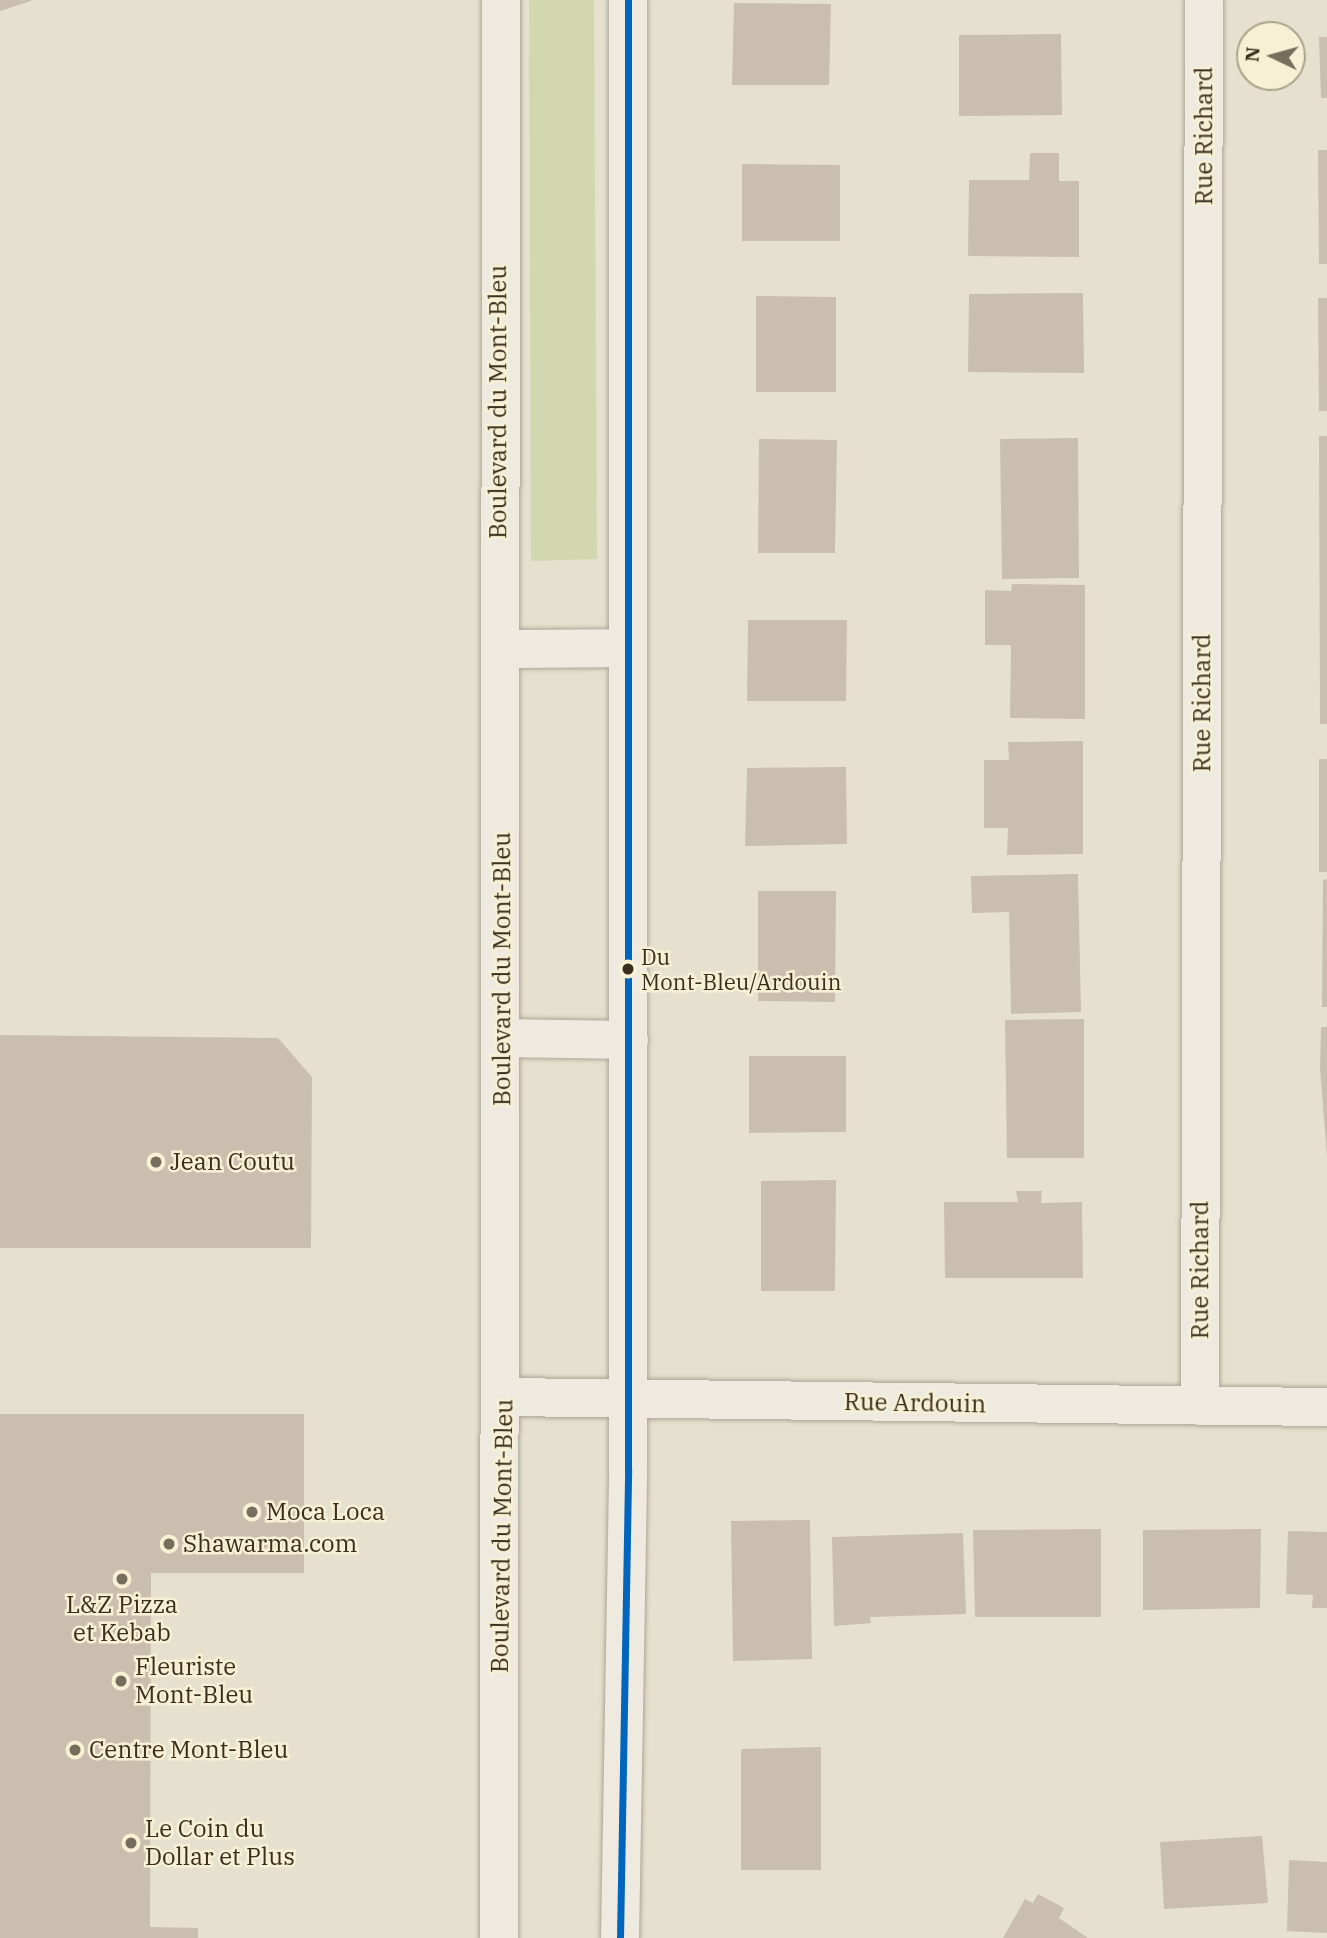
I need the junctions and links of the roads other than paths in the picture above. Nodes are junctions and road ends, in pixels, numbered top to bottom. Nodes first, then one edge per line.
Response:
1 (501, 0) edge
2 (628, 0) edge
3 (1204, 0) edge
4 (628, 648) junction
5 (500, 649) junction
6 (502, 1038) junction
7 (629, 1040) junction
8 (504, 1397) junction
9 (628, 1399) junction
10 (1200, 1406) junction
11 (1327, 1407) edge
12 (499, 1938) edge
13 (620, 1938) edge

1 - 5 street, Boulevard du Mont-Bleu
2 - 4 street
3 - 10 street, Rue Richard
4 - 5 street
4 - 7 street
5 - 6 street, Boulevard du Mont-Bleu
6 - 7 street
6 - 8 street, Boulevard du Mont-Bleu
7 - 9 street
8 - 9 street, Rue Ardouin
8 - 12 street, Boulevard du Mont-Bleu
9 - 10 street, Rue Ardouin
9 - 13 street
10 - 11 street, Rue Ardouin

